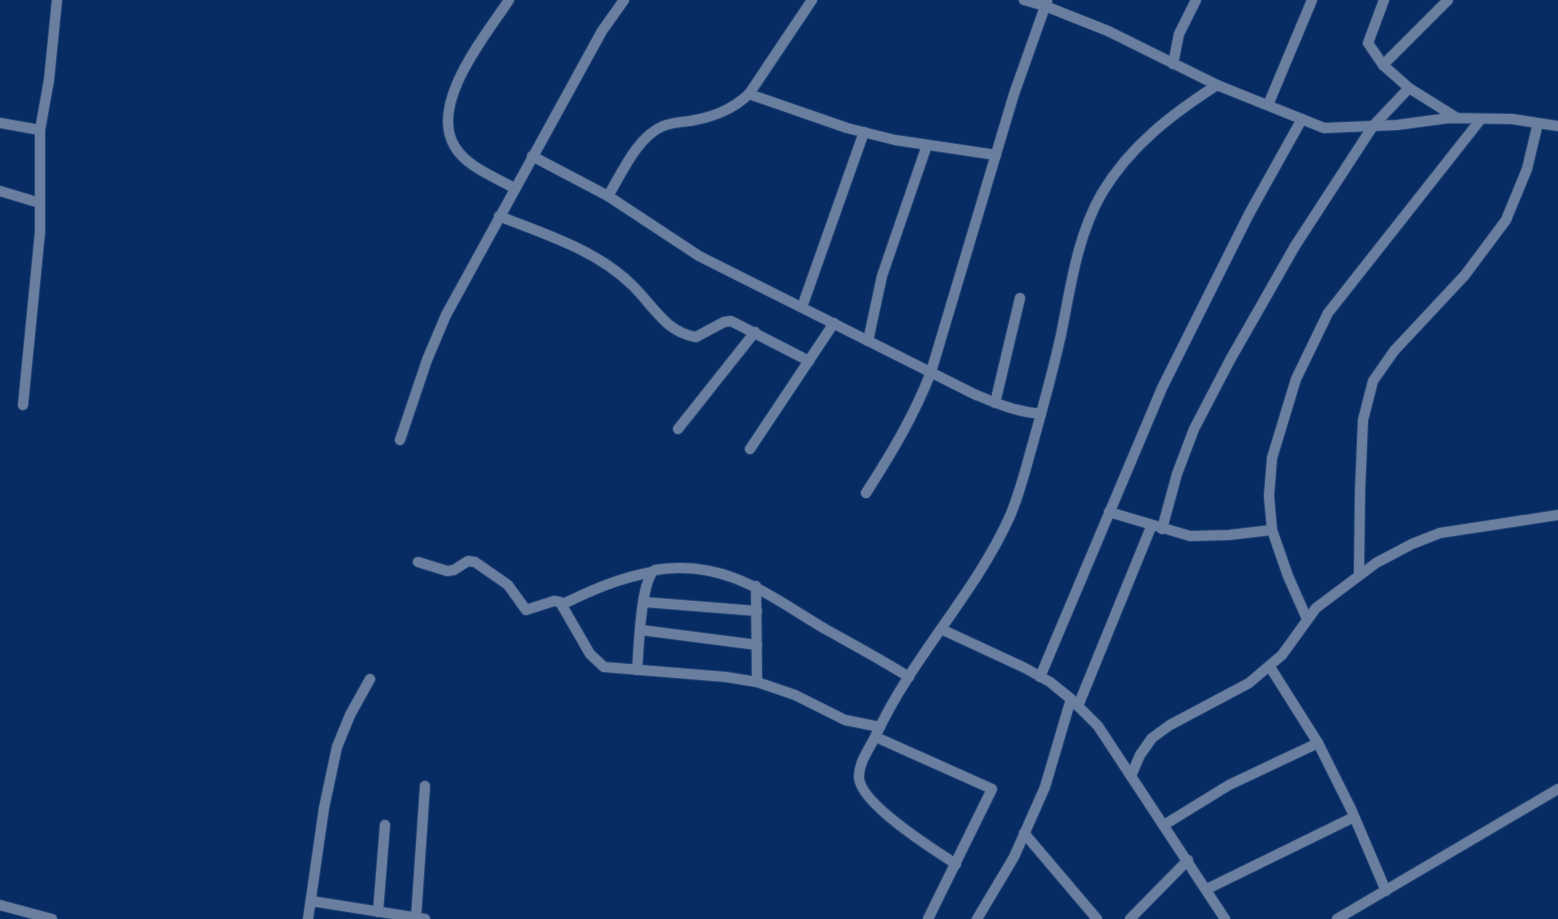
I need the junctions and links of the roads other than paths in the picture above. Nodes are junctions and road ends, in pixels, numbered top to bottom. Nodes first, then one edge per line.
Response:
1 (57, 0) edge
2 (509, 0) edge
3 (624, 0) edge
4 (812, 0) edge
5 (1024, 0) edge
6 (1196, 0) edge
7 (1312, 0) edge
8 (1384, 0) edge
9 (1448, 0) edge
10 (1046, 3) edge
11 (1173, 64) junction
12 (1383, 65) junction
13 (1217, 84) junction
14 (1409, 88) junction
15 (749, 94) junction
16 (1268, 105) junction
17 (1457, 118) junction
18 (1302, 119) junction
19 (1481, 119) junction
20 (0, 123) edge
21 (1538, 123) junction
22 (1373, 126) junction
23 (1558, 126) edge
24 (40, 130) junction
25 (864, 132) junction
26 (927, 145) junction
27 (996, 155) junction
28 (532, 156) junction
29 (514, 188) junction
30 (0, 191) edge
31 (608, 196) junction
32 (40, 204) junction
33 (499, 216) junction
34 (1020, 298) dead end
35 (802, 307) junction
36 (834, 323) junction
37 (755, 332) junction
38 (868, 341) junction
39 (809, 361) junction
40 (931, 372) junction
41 (995, 403) junction
42 (23, 404) dead end
43 (1041, 414) junction
44 (678, 429) dead end
45 (400, 440) dead end
46 (750, 449) dead end
47 (866, 493) dead end
48 (1109, 512) junction
49 (1558, 515) edge
50 (1151, 526) junction
51 (1162, 529) junction
52 (1272, 530) junction
53 (418, 562) dead end
54 (652, 572) junction
55 (1359, 574) junction
56 (756, 586) junction
57 (644, 602) junction
58 (563, 604) junction
59 (757, 611) junction
60 (1307, 619) junction
61 (941, 629) junction
62 (641, 630) junction
63 (757, 645) junction
64 (1270, 667) junction
65 (637, 670) junction
66 (909, 677) junction
67 (1040, 677) junction
68 (370, 679) dead end
69 (757, 682) junction
70 (1074, 702) junction
71 (878, 731) junction
72 (1318, 743) junction
73 (1131, 776) junction
74 (425, 786) dead end
75 (1558, 790) edge
76 (1354, 817) junction
77 (385, 824) dead end
78 (1164, 825) junction
79 (1024, 833) junction
80 (1188, 860) junction
81 (956, 864) junction
82 (1207, 889) junction
83 (1386, 891) junction
84 (311, 901) junction
85 (0, 905) edge
86 (378, 912) junction
87 (420, 918) edge
88 (52, 919) edge
89 (308, 919) edge
90 (928, 919) edge
91 (977, 919) edge
92 (1098, 919) edge
93 (1130, 919) edge
94 (1226, 919) edge
95 (1337, 919) edge

1 - 24 street
2 - 29 street
3 - 28 street
4 - 15 street
5 - 10 street
6 - 11 street
7 - 16 street
8 - 12 street
9 - 12 street
10 - 11 street
10 - 27 street
11 - 13 street
12 - 14 street
13 - 16 street
13 - 43 street
14 - 17 street
14 - 22 street
15 - 25 street
15 - 31 street
16 - 18 street
17 - 19 street
17 - 22 street
18 - 22 street
18 - 48 street
19 - 21 street
19 - 52 street
20 - 24 street
21 - 23 street
21 - 55 street
22 - 51 street
24 - 32 street
25 - 26 street
25 - 35 street
26 - 27 street
26 - 38 street
27 - 40 street
28 - 29 street
28 - 31 street
29 - 33 street
30 - 32 street
31 - 35 street
32 - 42 street
33 - 37 street
33 - 45 street
34 - 41 street
35 - 36 street
36 - 38 street
36 - 39 street
37 - 39 street
37 - 44 street
38 - 40 street
39 - 46 street
40 - 41 street
40 - 47 street
41 - 43 street
43 - 61 street
48 - 50 street
48 - 67 street
49 - 55 street
50 - 51 street
50 - 70 street
51 - 52 street
52 - 60 street
53 - 58 street
54 - 56 street
54 - 57 street
54 - 58 street
55 - 60 street
56 - 59 street
56 - 66 street
57 - 59 street
57 - 62 street
58 - 65 street
59 - 63 street
60 - 64 street
61 - 66 street
61 - 67 street
62 - 63 street
62 - 65 street
63 - 69 street
64 - 72 street
64 - 73 street
65 - 69 street
66 - 71 street
67 - 70 street
68 - 84 street
69 - 71 street
70 - 73 street
70 - 79 street
71 - 81 street
71 - 81 street
72 - 76 street
72 - 78 street
73 - 78 street
74 - 87 street
75 - 83 street
76 - 82 street
76 - 83 street
77 - 86 street
78 - 80 street
79 - 91 street
79 - 92 street
80 - 82 street
80 - 93 street
81 - 90 street
82 - 94 street
83 - 95 street
84 - 86 street
84 - 89 street
85 - 88 street
86 - 87 street

